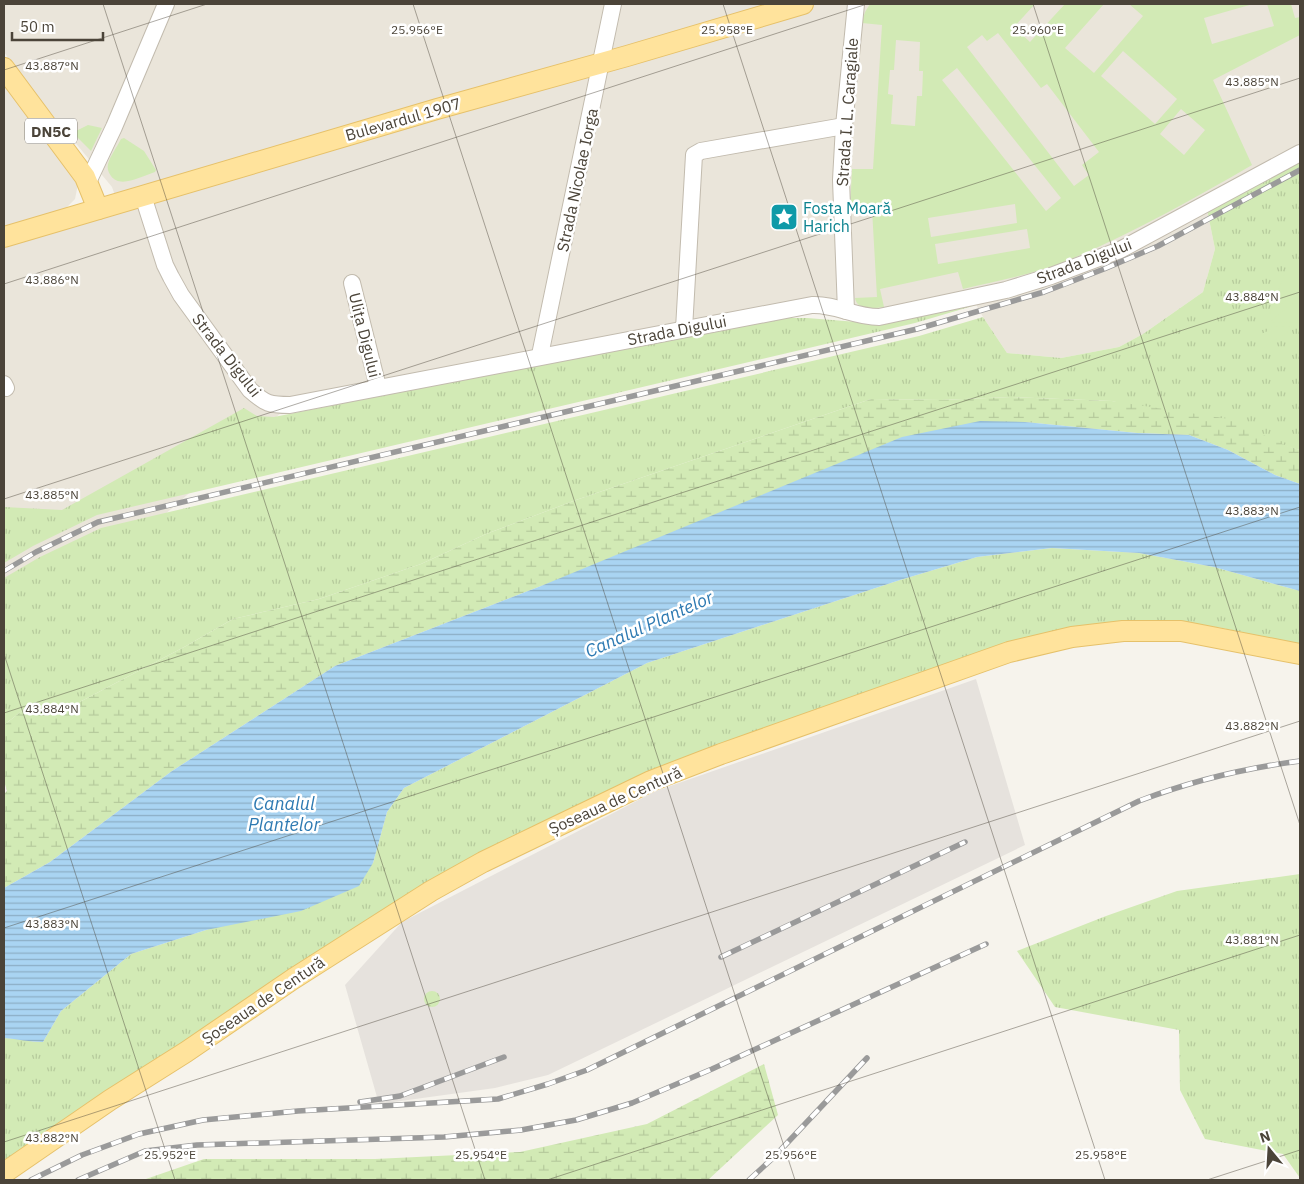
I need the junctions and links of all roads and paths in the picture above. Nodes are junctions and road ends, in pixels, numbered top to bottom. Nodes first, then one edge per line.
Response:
1 (166, 4) edge
2 (613, 4) edge
3 (803, 4) edge
4 (856, 4) edge
5 (601, 64) junction
6 (4, 68) edge
7 (844, 126) junction
8 (1300, 153) edge
9 (88, 182) junction
10 (143, 196) junction
11 (98, 208) junction
12 (4, 236) edge
13 (352, 283) dead end
14 (846, 311) junction
15 (684, 329) junction
16 (540, 355) junction
17 (378, 387) junction
18 (1300, 654) edge
19 (4, 1173) edge

1 - 9 street
2 - 5 street, Strada Nicolae Iorga
3 - 5 main road, Bulevardul 1907
4 - 7 street, Strada I. L. Caragiale
5 - 10 main road, Bulevardul 1907
5 - 16 street, Strada Nicolae Iorga
6 - 9 main road, DN5C
7 - 14 street, Strada I. L. Caragiale
7 - 15 street
8 - 14 street, Strada Digului
9 - 11 main road, DN5C
10 - 11 main road, Bulevardul 1907
10 - 17 street, Strada Digului
11 - 12 main road, Bulevardul 1907
13 - 17 street, Ulița Digului
14 - 15 street, Strada Digului
15 - 16 street, Strada Digului
16 - 17 street, Strada Digului
18 - 19 main road, Șoseaua de Centură

